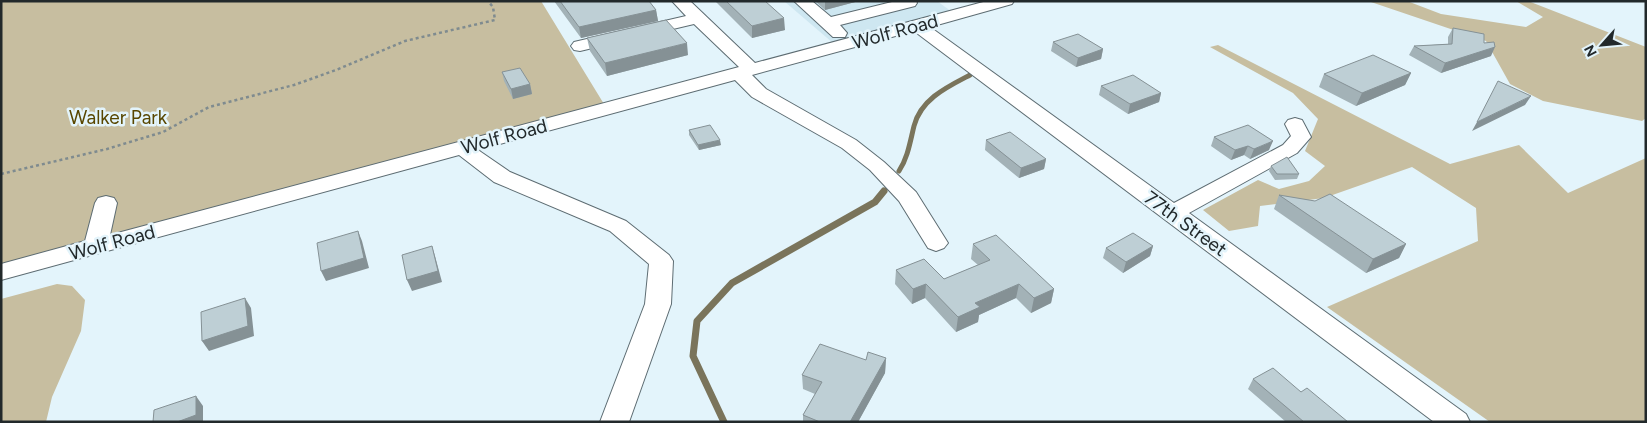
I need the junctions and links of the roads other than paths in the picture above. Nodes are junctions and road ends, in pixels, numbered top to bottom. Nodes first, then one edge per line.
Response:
1 (680, 1) edge
2 (802, 1) edge
3 (1006, 1) edge
4 (908, 2) edge
5 (697, 18) junction
6 (827, 23) junction
7 (926, 23) junction
8 (850, 43) junction
9 (580, 46) dead end
10 (746, 71) junction
11 (1295, 124) dead end
12 (462, 148) junction
13 (106, 203) dead end
14 (1172, 213) junction
15 (936, 243) dead end
16 (96, 246) junction
17 (1, 272) edge
18 (614, 422) edge
19 (1456, 422) edge

1 - 5 street
2 - 6 street
3 - 7 street, Wolf Road
4 - 6 street
4 - 7 street, 77th Street
5 - 9 street
5 - 10 street
6 - 8 street
7 - 8 street, Wolf Road
7 - 14 street, 77th Street
8 - 10 street, Wolf Road
10 - 12 street, Wolf Road
10 - 15 street
11 - 14 street
12 - 16 street, Wolf Road
12 - 18 street
13 - 16 street
14 - 19 street, 77th Street
16 - 17 street, Wolf Road

